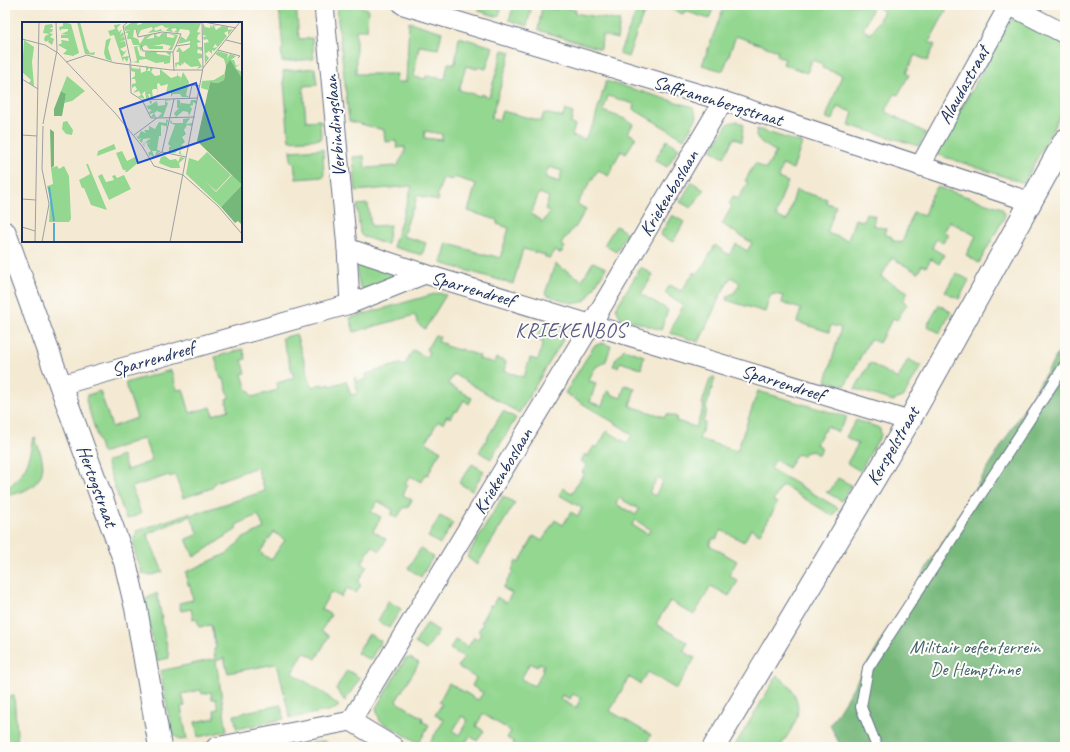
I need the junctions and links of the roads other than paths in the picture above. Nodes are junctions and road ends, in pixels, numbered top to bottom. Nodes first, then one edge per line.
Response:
1 (324, 5) edge
2 (403, 5) edge
3 (1009, 5) edge
4 (1065, 34) edge
5 (723, 101) junction
6 (1065, 140) edge
7 (920, 166) junction
8 (1031, 202) junction
9 (5, 233) edge
10 (347, 248) junction
11 (425, 274) junction
12 (350, 304) junction
13 (591, 325) junction
14 (1065, 364) edge
15 (61, 385) junction
16 (909, 421) junction
17 (351, 721) junction
18 (160, 747) edge
19 (216, 747) edge
20 (394, 747) edge
21 (714, 747) edge
22 (877, 747) edge

1 - 10 street, Verbindingslaan
2 - 5 street, Saffranenbergstraat
3 - 4 street, Alaudastraat
3 - 7 street, Alaudastraat
5 - 7 street, Saffranenbergstraat
5 - 13 street, Kriekenboslaan
6 - 8 street, Kerspelstraat
7 - 8 street, Saffranenbergstraat
8 - 16 street, Kerspelstraat
9 - 15 street, Hertogstraat
10 - 11 street
10 - 12 street, Verbindingslaan
11 - 12 street, Sparrendreef
11 - 13 street, Sparrendreef
12 - 15 street, Sparrendreef
13 - 16 street, Sparrendreef
13 - 17 street, Kriekenboslaan
14 - 22 lane
15 - 18 street, Hertogstraat
16 - 21 street, Kerspelstraat
17 - 19 street
17 - 20 street

